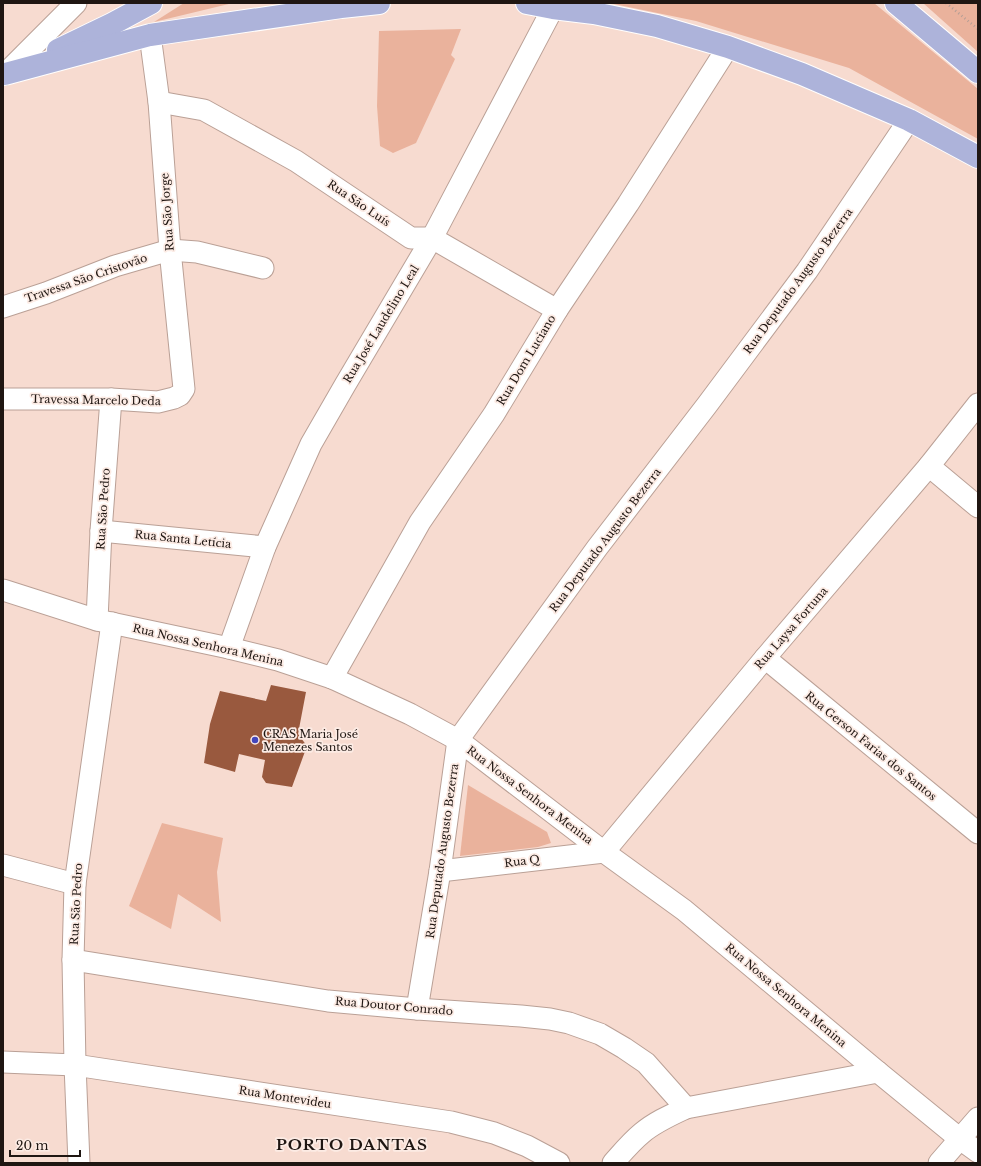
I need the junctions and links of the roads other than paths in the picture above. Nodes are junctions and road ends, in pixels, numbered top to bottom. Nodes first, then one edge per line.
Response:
1 (76, 3) edge
2 (152, 3) edge
3 (379, 3) edge
4 (527, 3) edge
5 (896, 3) edge
6 (553, 8) junction
7 (150, 35) junction
8 (728, 48) junction
9 (978, 72) edge
10 (4, 75) edge
11 (159, 102) junction
12 (909, 120) junction
13 (978, 157) edge
14 (432, 238) junction
15 (170, 250) junction
16 (263, 268) dead end
17 (3, 307) edge
18 (557, 310) junction
19 (184, 389) joint
20 (3, 399) edge
21 (111, 399) junction
22 (978, 404) edge
23 (930, 466) junction
24 (978, 507) edge
25 (101, 531) junction
26 (265, 547) junction
27 (4, 594) edge
28 (105, 622) junction
29 (229, 648) junction
30 (765, 658) junction
31 (332, 678) junction
32 (458, 740) junction
33 (978, 834) edge
34 (604, 852) junction
35 (3, 865) edge
36 (440, 871) junction
37 (75, 884) junction
38 (73, 960) junction
39 (417, 1009) junction
40 (3, 1062) edge
41 (75, 1065) junction
42 (878, 1072) junction
43 (686, 1108) junction
44 (978, 1118) edge
45 (960, 1139) junction
46 (978, 1152) edge
47 (79, 1163) edge
48 (559, 1163) edge
49 (613, 1163) edge
50 (939, 1163) edge

1 - 10 street
2 - 10 main road
3 - 7 main road
4 - 6 main road
5 - 9 main road
6 - 8 main road
6 - 14 street, Rua José Laudelino Leal
7 - 10 main road
7 - 11 street, Rua São Jorge
8 - 12 main road
8 - 18 street, Rua Dom Luciano
11 - 14 street, Rua São Luís
11 - 15 street, Rua São Jorge
12 - 13 main road
12 - 32 street, Rua Deputado Augusto Bezerra
14 - 18 street, Rua São Luís
14 - 26 street, Rua José Laudelino Leal
15 - 16 street, Travessa São Cristovão
15 - 17 street, Travessa São Cristovão
15 - 19 street, Rua São Jorge
18 - 31 street, Rua Dom Luciano
19 - 21 street, Travessa Marcelo Deda
20 - 21 street, Travessa Marcelo Deda
21 - 25 street, Rua São Pedro
22 - 23 street, Rua Laysa Fortuna
23 - 24 street
23 - 30 street, Rua Laysa Fortuna
25 - 26 street, Rua Santa Letícia
25 - 28 street, Rua São Pedro
26 - 29 street, Rua José Laudelino Leal
27 - 28 street, Rua Nossa Senhora Menina
28 - 29 street, Rua Nossa Senhora Menina
28 - 37 street, Rua São Pedro
29 - 31 street, Rua Nossa Senhora Menina
30 - 33 street, Rua Gerson Farias dos Santos
30 - 34 street, Rua Laysa Fortuna
31 - 32 street, Rua Nossa Senhora Menina
32 - 34 street, Rua Nossa Senhora Menina
32 - 36 street, Rua Deputado Augusto Bezerra
34 - 36 street, Rua Q
34 - 42 street, Rua Nossa Senhora Menina
35 - 37 street
36 - 39 street, Rua Deputado Augusto Bezerra
37 - 38 street, Rua São Pedro
38 - 39 street, Rua Doutor Conrado
38 - 41 street, Rua São Pedro
39 - 43 street, Rua Doutor Conrado
40 - 41 street, Rua Montevideu
41 - 47 street, Rua São Pedro
41 - 48 street, Rua Montevideu
42 - 43 street
42 - 45 street, Rua Nossa Senhora Menina
43 - 49 street
44 - 45 street
45 - 46 street, Rua Nossa Senhora Menina
45 - 50 street

